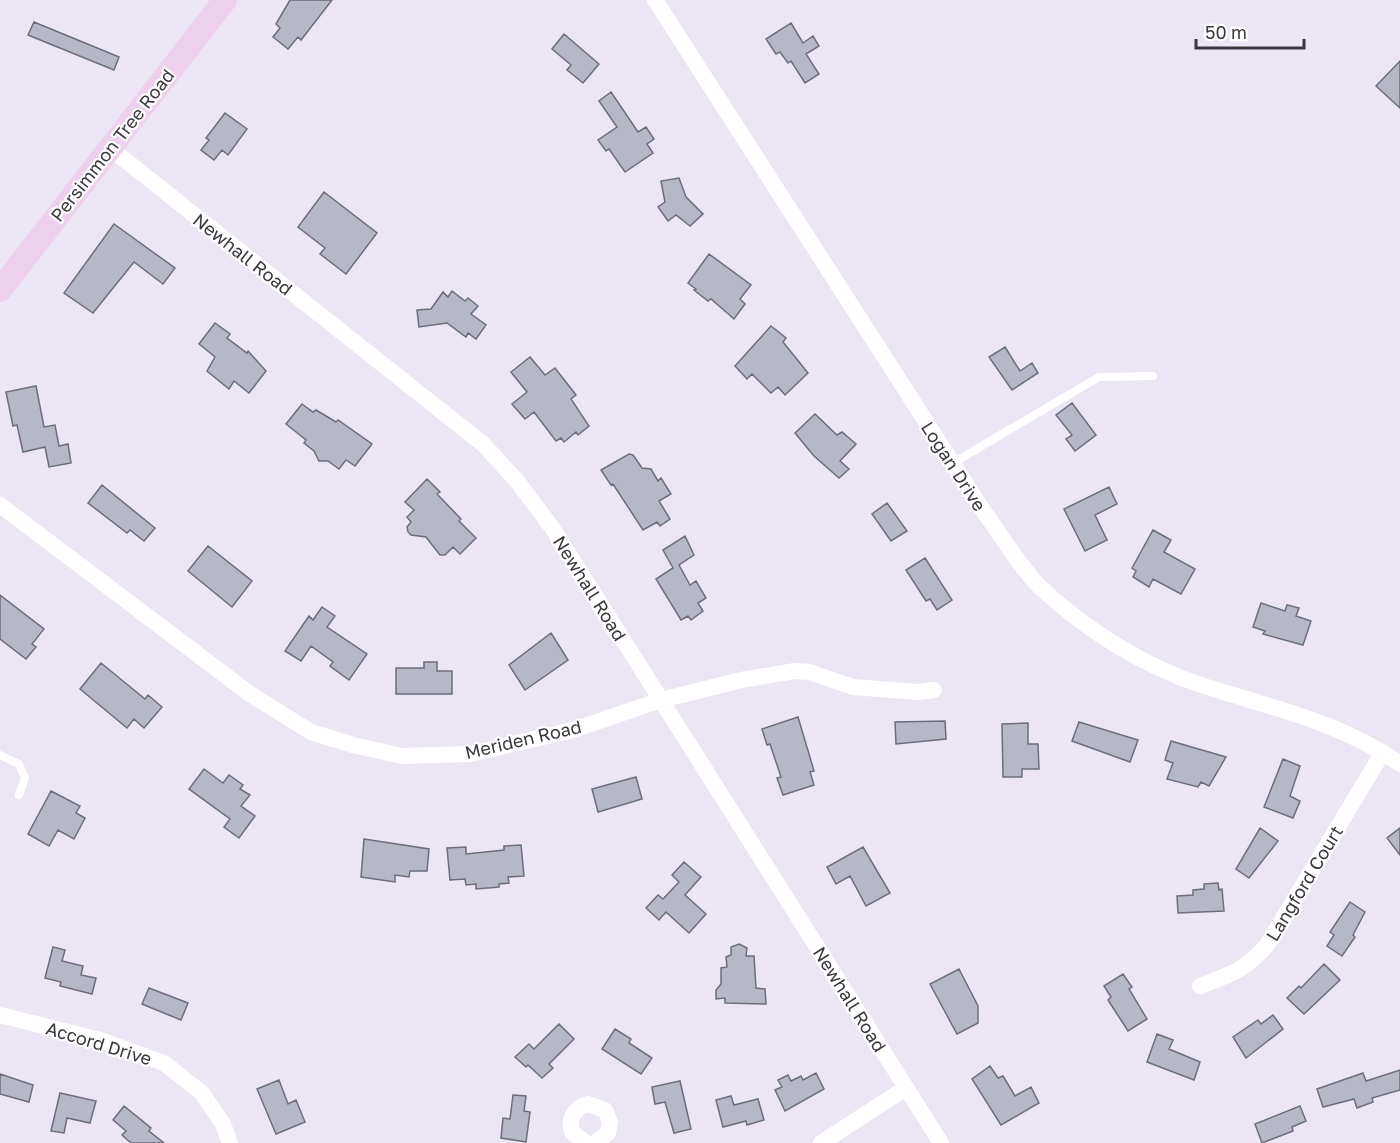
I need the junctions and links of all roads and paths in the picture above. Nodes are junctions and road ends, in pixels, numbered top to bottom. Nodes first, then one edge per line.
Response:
1 (225, 0) edge
2 (655, 0) edge
3 (110, 148) junction
4 (0, 290) edge
5 (1154, 376) dead end
6 (953, 464) junction
7 (0, 505) edge
8 (934, 690) dead end
9 (661, 700) junction
10 (1383, 752) junction
11 (0, 755) edge
12 (1400, 764) edge
13 (19, 795) dead end
14 (1200, 987) dead end
15 (0, 1015) edge
16 (906, 1088) junction
17 (230, 1143) edge
18 (821, 1143) edge
19 (941, 1143) edge

1 - 3 main road, Persimmon Tree Road
2 - 6 street, Logan Drive
3 - 4 main road, Persimmon Tree Road
3 - 9 street, Newhall Road
5 - 6 lane
6 - 10 street, Logan Drive
7 - 9 street, Meriden Road
8 - 9 street, Meriden Road
9 - 16 street, Newhall Road
10 - 12 street, Logan Drive
10 - 14 street, Langford Court
11 - 13 lane
15 - 17 street, Accord Drive
16 - 18 street
16 - 19 street, Newhall Road

